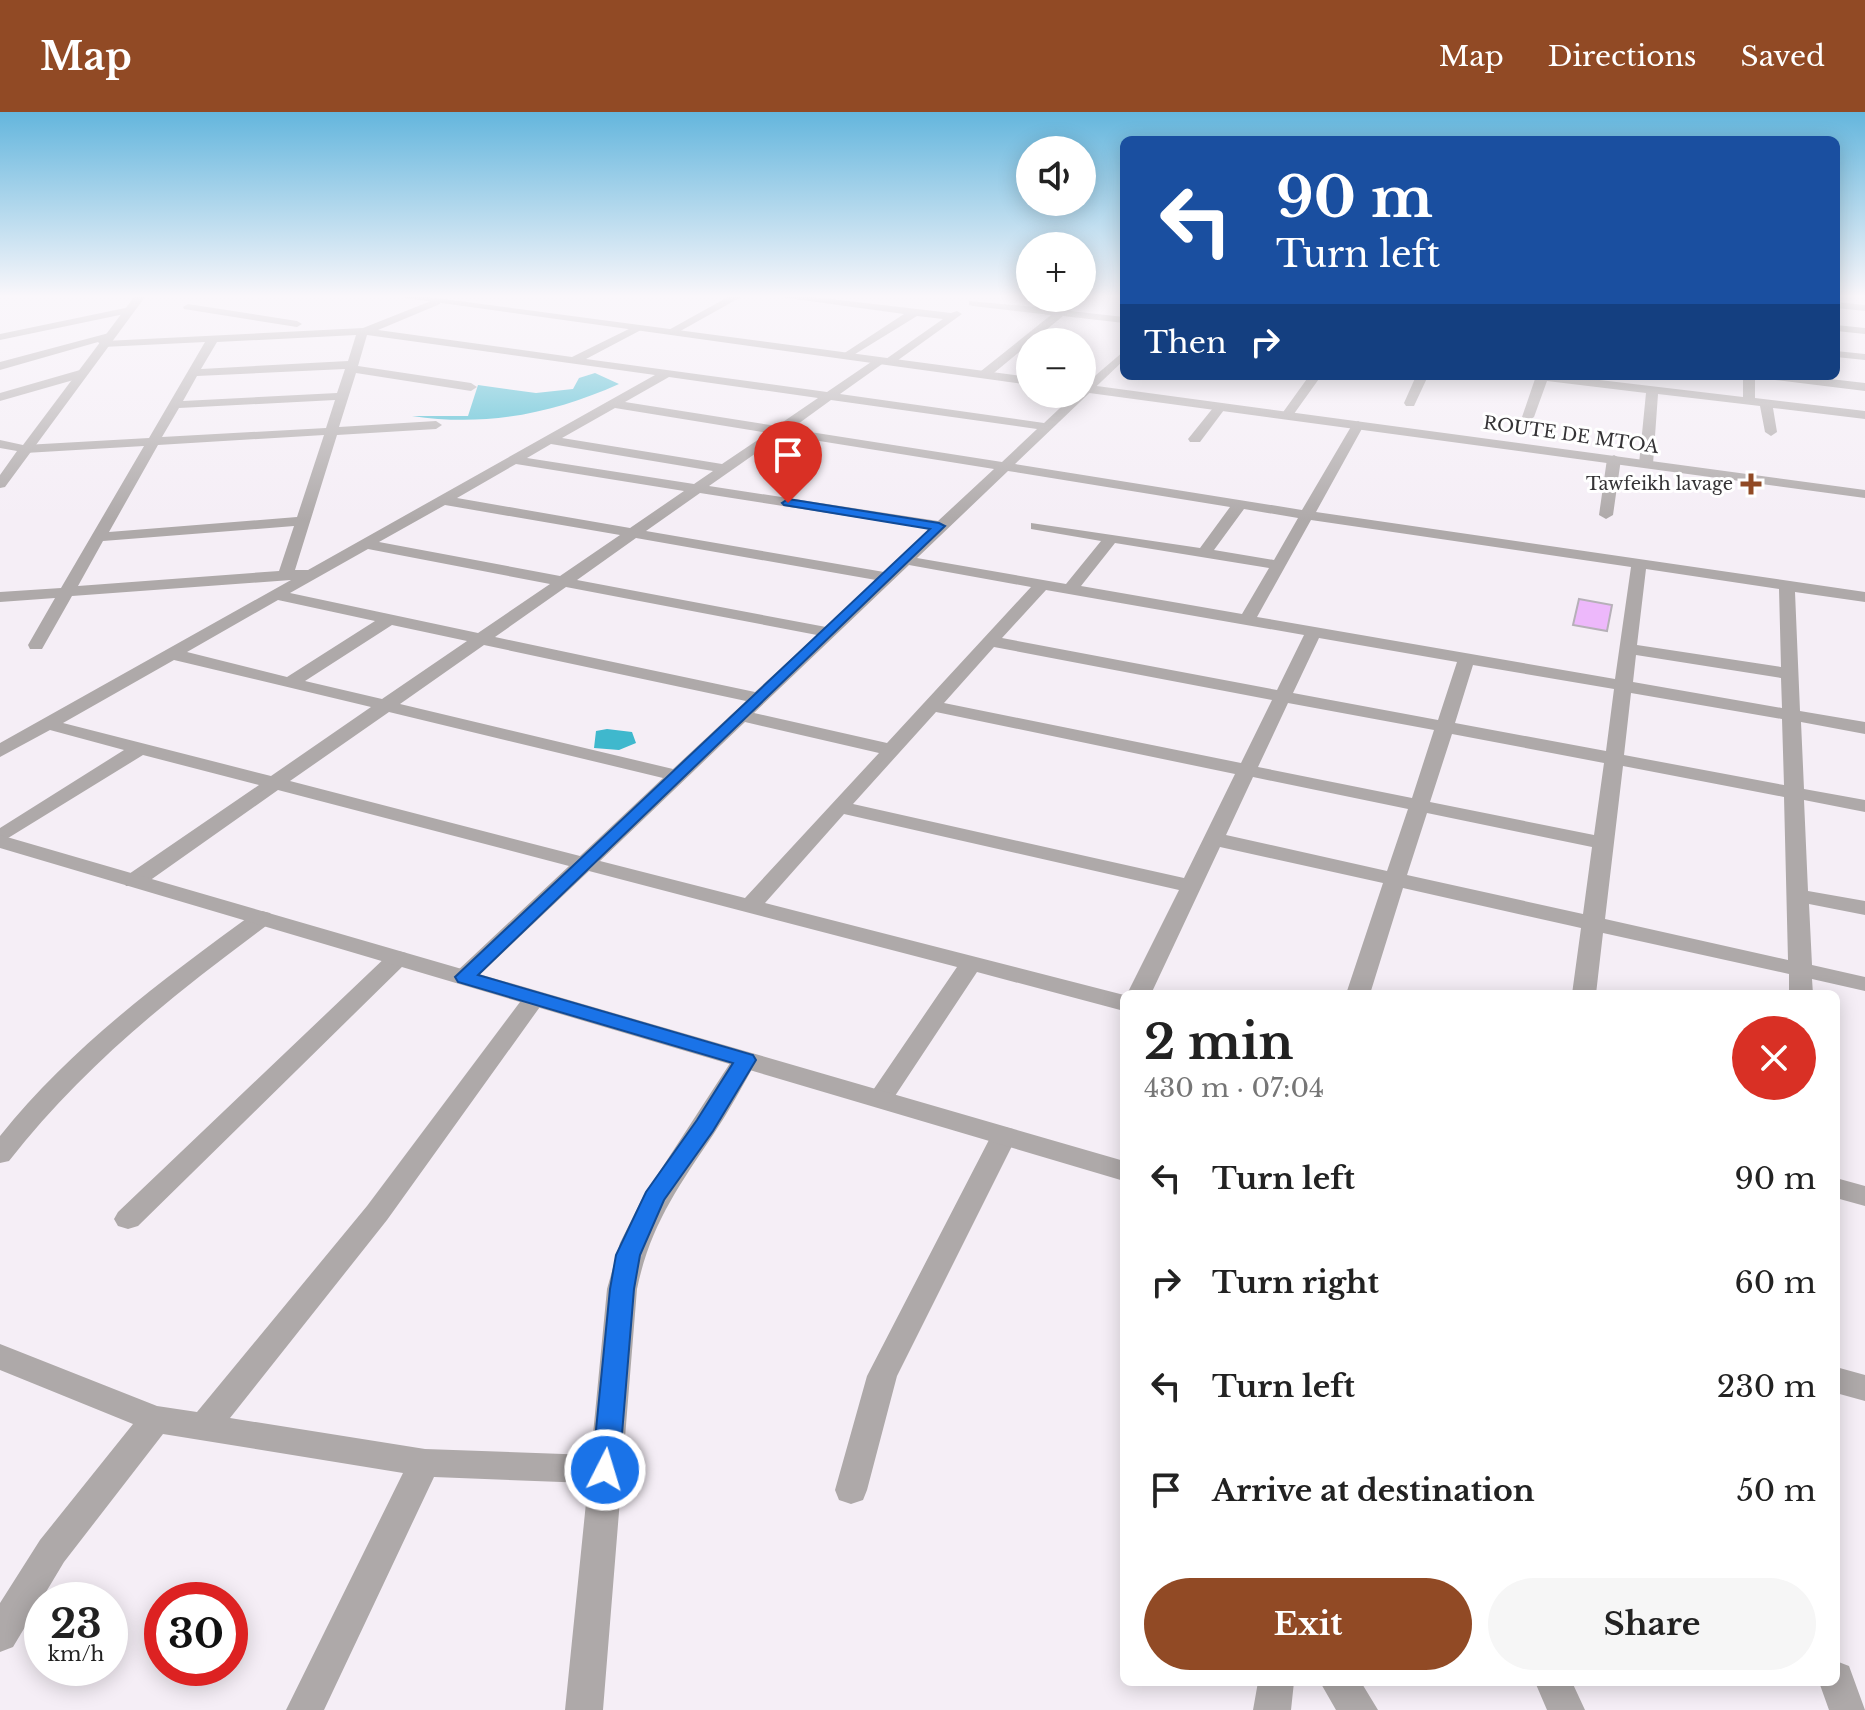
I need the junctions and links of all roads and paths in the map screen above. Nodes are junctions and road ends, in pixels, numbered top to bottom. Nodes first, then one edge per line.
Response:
1 (82, 372) edge
2 (231, 372) edge
3 (351, 372) edge
4 (379, 372) edge
5 (649, 372) edge
6 (869, 372) edge
7 (967, 372) edge
8 (988, 372) edge
9 (193, 373) joint
10 (80, 374) junction
11 (666, 374) junction
12 (985, 374) junction
13 (1016, 379) edge
14 (1312, 380) edge
15 (1420, 380) edge
16 (1538, 380) edge
17 (1571, 380) edge
18 (1749, 380) edge
19 (1808, 380) edge
20 (471, 387) dead end
21 (1865, 387) edge
22 (1096, 389) edge
23 (1652, 390) junction
24 (343, 396) junction
25 (0, 397) edge
26 (829, 397) junction
27 (1749, 401) junction
28 (1410, 403) dead end
29 (1766, 403) junction
30 (613, 404) junction
31 (174, 405) junction
32 (1221, 406) junction
33 (1066, 408) edge
34 (1287, 415) junction
35 (1865, 415) edge
36 (1528, 417) dead end
37 (436, 425) dead end
38 (1358, 425) junction
39 (1047, 427) junction
40 (331, 431) junction
41 (780, 431) junction
42 (1771, 432) dead end
43 (1195, 439) dead end
44 (548, 440) junction
45 (153, 442) junction
46 (0, 444) edge
47 (25, 449) junction
48 (1614, 459) junction
49 (514, 460) junction
50 (1646, 464) junction
51 (1006, 467) junction
52 (726, 469) junction
53 (2, 477) edge
54 (698, 489) junction
55 (1865, 494) edge
56 (443, 500) junction
57 (1240, 504) junction
58 (1307, 515) junction
59 (1606, 515) dead end
60 (303, 521) junction
61 (939, 526) junction
62 (1036, 526) dead end
63 (633, 533) junction
64 (98, 537) junction
65 (1111, 539) junction
66 (364, 544) junction
67 (1204, 553) junction
68 (904, 560) junction
69 (1639, 564) junction
70 (1278, 565) junction
71 (314, 573) junction
72 (286, 575) junction
73 (886, 577) junction
74 (563, 582) junction
75 (1042, 584) junction
76 (1787, 586) junction
77 (1070, 589) junction
78 (67, 592) junction
79 (276, 595) junction
80 (0, 597) edge
81 (1865, 597) edge
82 (390, 619) junction
83 (1247, 620) junction
84 (1314, 631) junction
85 (828, 632) junction
86 (482, 639) junction
87 (990, 641) junction
88 (36, 645) dead end
89 (1628, 649) junction
90 (172, 654) junction
91 (1467, 658) junction
92 (1790, 674) junction
93 (291, 682) junction
94 (1623, 685) junction
95 (1282, 697) junction
96 (758, 698) junction
97 (386, 705) junction
98 (932, 706) junction
99 (740, 715) junction
100 (1792, 715) junction
101 (47, 724) junction
102 (1445, 727) junction
103 (1865, 728) edge
104 (140, 748) junction
105 (892, 750) junction
106 (0, 751) edge
107 (1614, 759) junction
108 (1247, 771) junction
109 (677, 776) junction
110 (274, 783) junction
111 (1794, 793) junction
112 (1419, 806) junction
113 (1865, 806) edge
114 (840, 807) junction
115 (0, 839) edge
116 (1214, 839) junction
117 (1603, 843) junction
118 (585, 863) junction
119 (1395, 880) junction
120 (134, 881) junction
121 (1191, 886) junction
122 (1797, 895) junction
123 (750, 906) junction
124 (1865, 908) edge
125 (262, 918) junction
126 (1593, 923) junction
127 (398, 958) junction
128 (971, 964) junction
129 (1800, 969) junction
130 (464, 977) junction
131 (1865, 984) edge
132 (1141, 990) edge
133 (1359, 990) edge
134 (1585, 990) edge
135 (1801, 990) edge
136 (534, 999) junction
137 (1120, 1002) edge
138 (745, 1060) junction
139 (880, 1099) junction
140 (1004, 1136) junction
141 (0, 1154) edge
142 (1120, 1170) edge
143 (1840, 1189) edge
144 (1865, 1196) edge
145 (128, 1219) dead end
146 (0, 1356) edge
147 (1840, 1381) edge
148 (1865, 1388) edge
149 (156, 1419) junction
150 (205, 1426) junction
151 (425, 1463) junction
152 (605, 1470) junction
153 (851, 1490) dead end
154 (0, 1635) edge
155 (1275, 1686) edge
156 (1341, 1686) edge
157 (1555, 1686) edge
158 (1839, 1686) edge
159 (305, 1710) edge
160 (584, 1710) edge
161 (1272, 1710) edge
162 (1359, 1710) edge
163 (1566, 1710) edge
164 (1848, 1710) edge

1 - 10 street
2 - 9 street
3 - 24 street
4 - 20 street
5 - 11 street
6 - 26 street
7 - 12 street
8 - 12 street
9 - 31 street
10 - 25 street
10 - 47 street
11 - 26 street
11 - 30 street
12 - 13 street
14 - 34 street
15 - 28 street
16 - 36 street
17 - 23 street
18 - 27 street
19 - 21 street
22 - 32 street, ROUTE DE MTOA
23 - 27 street
23 - 50 street
24 - 31 street
24 - 40 street
26 - 39 street
26 - 41 street
27 - 29 street
29 - 35 street
29 - 42 street
30 - 41 street
30 - 44 street
31 - 45 street
32 - 34 street, ROUTE DE MTOA
32 - 43 street
33 - 39 street
34 - 38 street, ROUTE DE MTOA
37 - 40 street
38 - 48 street, ROUTE DE MTOA
38 - 58 street
39 - 51 street
40 - 45 street
40 - 60 street
41 - 51 street
41 - 52 street
44 - 49 street
44 - 52 street
45 - 47 street
45 - 64 street
46 - 47 street
47 - 53 street
48 - 50 street, ROUTE DE MTOA
48 - 59 street
49 - 54 street
49 - 56 street
50 - 55 street, ROUTE DE MTOA
51 - 57 street
51 - 61 street
52 - 54 street
54 - 61 street
54 - 63 street
56 - 63 street
56 - 66 street
57 - 58 street
57 - 67 street
58 - 69 street
58 - 70 street
60 - 64 street
60 - 72 street
61 - 68 street
62 - 65 street
63 - 73 street
63 - 74 street
64 - 78 street
65 - 67 street
65 - 77 street
66 - 71 street
66 - 74 street
67 - 70 street
68 - 73 street
68 - 75 street
69 - 76 street
69 - 89 street
70 - 83 street
71 - 72 street
71 - 79 street
72 - 78 street
73 - 85 street
74 - 85 street
74 - 86 street
75 - 77 street
75 - 87 street
76 - 81 street
76 - 92 street
77 - 83 street
78 - 80 street
78 - 88 street
79 - 82 street
79 - 90 street
82 - 86 street
82 - 93 street
83 - 84 street
84 - 91 street
84 - 95 street
85 - 96 street
86 - 96 street
86 - 97 street
87 - 95 street
87 - 98 street
89 - 92 street
89 - 94 street
90 - 93 street
90 - 101 street
91 - 94 street
91 - 102 street
92 - 100 street
93 - 97 street
94 - 100 street
94 - 107 street
95 - 102 street
95 - 108 street
96 - 99 street
97 - 109 street
97 - 110 street
98 - 105 street
98 - 108 street
99 - 105 street
99 - 109 street
100 - 103 street
100 - 111 street
101 - 104 street
101 - 106 street
102 - 107 street
102 - 112 street
104 - 110 street
104 - 115 street
105 - 114 street
107 - 111 street
107 - 117 street
108 - 112 street
108 - 116 street
109 - 118 street
110 - 118 street
110 - 120 street
111 - 113 street
111 - 122 street
112 - 117 street
112 - 119 street
114 - 121 street
114 - 123 street
115 - 120 street
116 - 119 street
116 - 121 street
117 - 126 street
118 - 123 street
118 - 130 street
119 - 126 street
119 - 133 street
120 - 125 street
121 - 132 street
122 - 124 street
122 - 129 street
123 - 128 street
125 - 127 street
125 - 141 street
126 - 129 street
126 - 134 street
127 - 130 street
127 - 145 street
128 - 137 street
128 - 139 street
129 - 131 street
129 - 135 street
130 - 136 street
136 - 138 street
136 - 150 street
138 - 139 street
138 - 152 street
139 - 140 street
140 - 142 street
140 - 153 street
143 - 144 street
146 - 149 street
147 - 148 street
149 - 150 street
149 - 154 street
150 - 151 street
151 - 152 street
151 - 159 street
152 - 160 street
155 - 161 street
156 - 162 street
157 - 163 street
158 - 164 street

